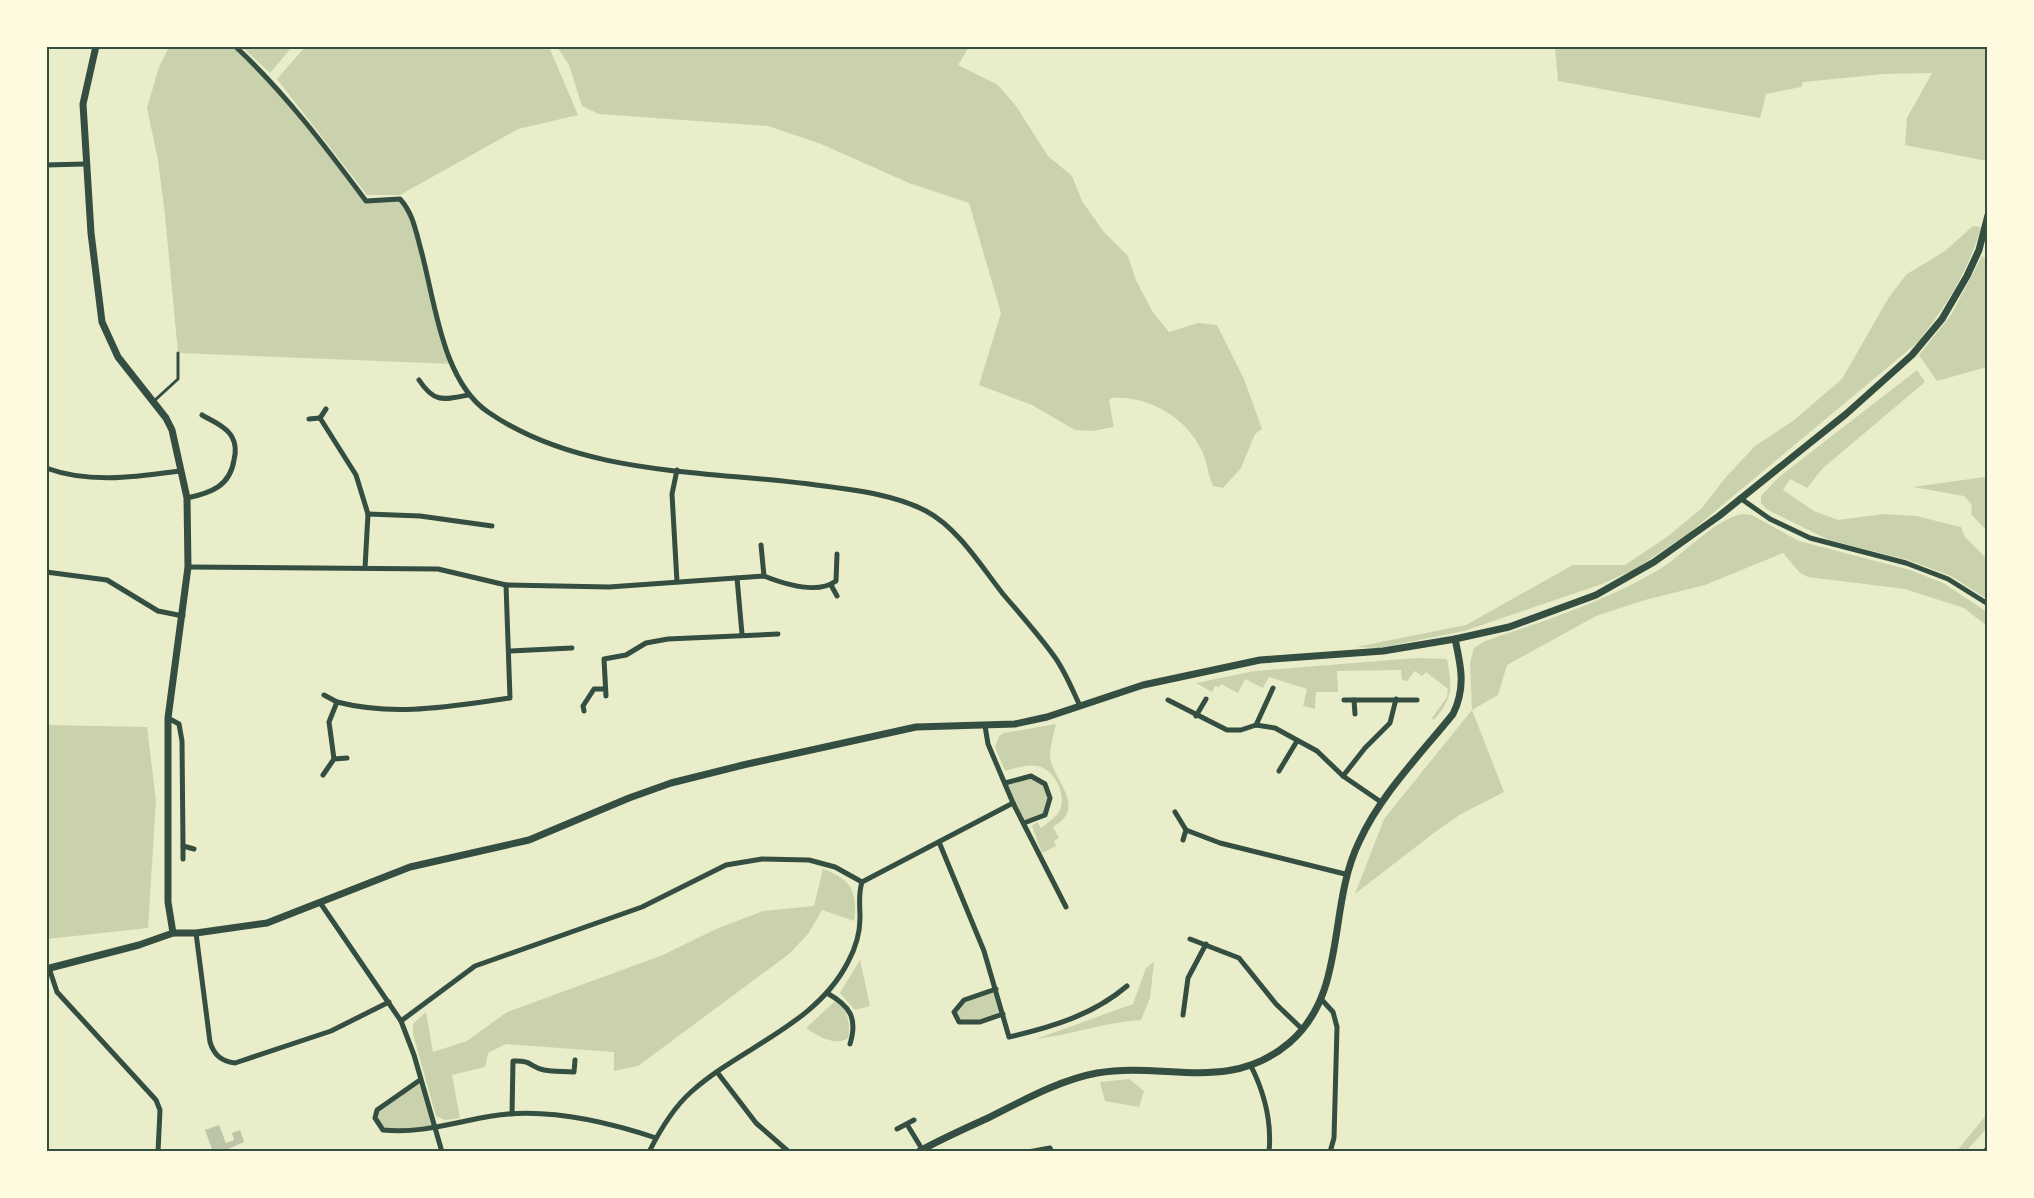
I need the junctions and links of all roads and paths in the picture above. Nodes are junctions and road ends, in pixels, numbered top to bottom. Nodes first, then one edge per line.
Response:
1 (96, 46) edge
2 (235, 46) edge
3 (85, 164) junction
4 (46, 165) edge
5 (1988, 215) edge
6 (178, 353) dead end
7 (419, 380) dead end
8 (468, 395) junction
9 (153, 402) junction
10 (326, 409) dead end
11 (202, 415) dead end
12 (320, 418) junction
13 (309, 419) dead end
14 (46, 468) edge
15 (676, 470) junction
16 (180, 471) junction
17 (187, 498) junction
18 (1740, 498) junction
19 (368, 514) junction
20 (492, 526) dead end
21 (761, 544) dead end
22 (837, 554) dead end
23 (188, 567) junction
24 (365, 568) junction
25 (46, 572) edge
26 (764, 576) junction
27 (737, 578) junction
28 (677, 582) junction
29 (506, 585) junction
30 (831, 585) junction
31 (837, 596) dead end
32 (1988, 604) edge
33 (183, 616) junction
34 (742, 634) junction
35 (778, 634) dead end
36 (1455, 639) junction
37 (572, 648) dead end
38 (510, 651) junction
39 (1273, 688) dead end
40 (605, 689) junction
41 (324, 695) dead end
42 (606, 696) dead end
43 (1206, 699) dead end
44 (1396, 699) junction
45 (1168, 700) dead end
46 (1344, 700) dead end
47 (1354, 700) junction
48 (1417, 700) dead end
49 (337, 702) junction
50 (1080, 706) junction
51 (584, 711) dead end
52 (1355, 714) dead end
53 (1196, 716) junction
54 (168, 718) junction
55 (1256, 725) junction
56 (985, 726) junction
57 (1297, 741) junction
58 (347, 758) dead end
59 (334, 759) junction
60 (1279, 771) dead end
61 (322, 776) dead end
62 (1343, 776) junction
63 (1005, 783) junction
64 (1381, 802) junction
65 (1013, 803) junction
66 (1175, 812) dead end
67 (1024, 823) junction
68 (1186, 830) junction
69 (1183, 840) dead end
70 (939, 842) junction
71 (183, 846) junction
72 (194, 849) dead end
73 (183, 859) dead end
74 (1345, 874) junction
75 (862, 882) junction
76 (321, 903) junction
77 (1066, 907) dead end
78 (173, 933) junction
79 (196, 933) junction
80 (1190, 939) dead end
81 (1206, 944) junction
82 (48, 968) edge
83 (1127, 986) dead end
84 (996, 989) junction
85 (1121, 991) junction
86 (827, 993) junction
87 (1127, 999) dead end
88 (1322, 1000) junction
89 (389, 1002) junction
90 (1003, 1014) junction
91 (1183, 1015) dead end
92 (400, 1021) junction
93 (1302, 1029) junction
94 (850, 1044) dead end
95 (575, 1060) dead end
96 (1251, 1066) junction
97 (717, 1072) junction
98 (420, 1080) junction
99 (512, 1114) junction
100 (914, 1120) dead end
101 (908, 1126) junction
102 (434, 1128) junction
103 (897, 1130) dead end
104 (656, 1138) junction
105 (920, 1150) edge
106 (158, 1152) edge
107 (442, 1152) edge
108 (649, 1152) edge
109 (789, 1152) edge
110 (1028, 1152) edge
111 (1052, 1152) edge
112 (1269, 1152) edge
113 (1330, 1152) edge

1 - 3 street
2 - 8 street
3 - 4 street
3 - 9 street
5 - 18 street
6 - 9 lane
7 - 8 street
8 - 15 street
9 - 16 street
10 - 12 street
11 - 17 street
12 - 13 street
12 - 19 street
14 - 16 street
15 - 28 street
15 - 50 street
16 - 17 street
17 - 23 street
18 - 32 street
18 - 36 street
19 - 20 street
19 - 24 street
21 - 26 street
22 - 30 street
23 - 24 street
23 - 33 street
24 - 29 street
25 - 33 street
26 - 27 street
26 - 30 street
27 - 28 street
27 - 34 street
28 - 29 street
29 - 38 street
30 - 31 street
33 - 54 street
34 - 35 street
34 - 40 street
36 - 50 street
36 - 64 street
37 - 38 street
38 - 49 street
39 - 55 street
40 - 42 street
40 - 51 street
41 - 49 street
43 - 53 street
44 - 47 street
44 - 48 street
44 - 62 street
45 - 53 street
46 - 47 street
47 - 52 street
49 - 59 street
50 - 56 street
53 - 55 street
54 - 71 street
54 - 78 street
55 - 57 street
56 - 63 street
56 - 76 street
57 - 60 street
57 - 62 street
58 - 59 street
59 - 61 street
62 - 64 street
63 - 65 street
63 - 67 street
64 - 74 street
65 - 67 street
65 - 70 street
66 - 68 street
67 - 77 street
68 - 69 street
68 - 74 street
70 - 75 street
70 - 84 street
71 - 72 street
71 - 73 street
74 - 88 street
75 - 86 street
75 - 92 street
76 - 79 street
76 - 89 street
78 - 79 street
78 - 82 street
79 - 89 street
80 - 81 street
81 - 91 street
81 - 93 street
82 - 106 street
83 - 85 street
84 - 90 street
84 - 90 street
85 - 87 street
85 - 90 street
86 - 94 street
86 - 97 street
88 - 93 street
88 - 113 street
89 - 92 street
92 - 98 street
93 - 96 street
95 - 99 street
96 - 105 street
96 - 112 street
97 - 104 street
97 - 109 street
98 - 102 street
98 - 102 street
99 - 102 street
99 - 104 street
100 - 101 street
101 - 103 street
101 - 105 street
102 - 107 street
104 - 108 street
110 - 111 street

